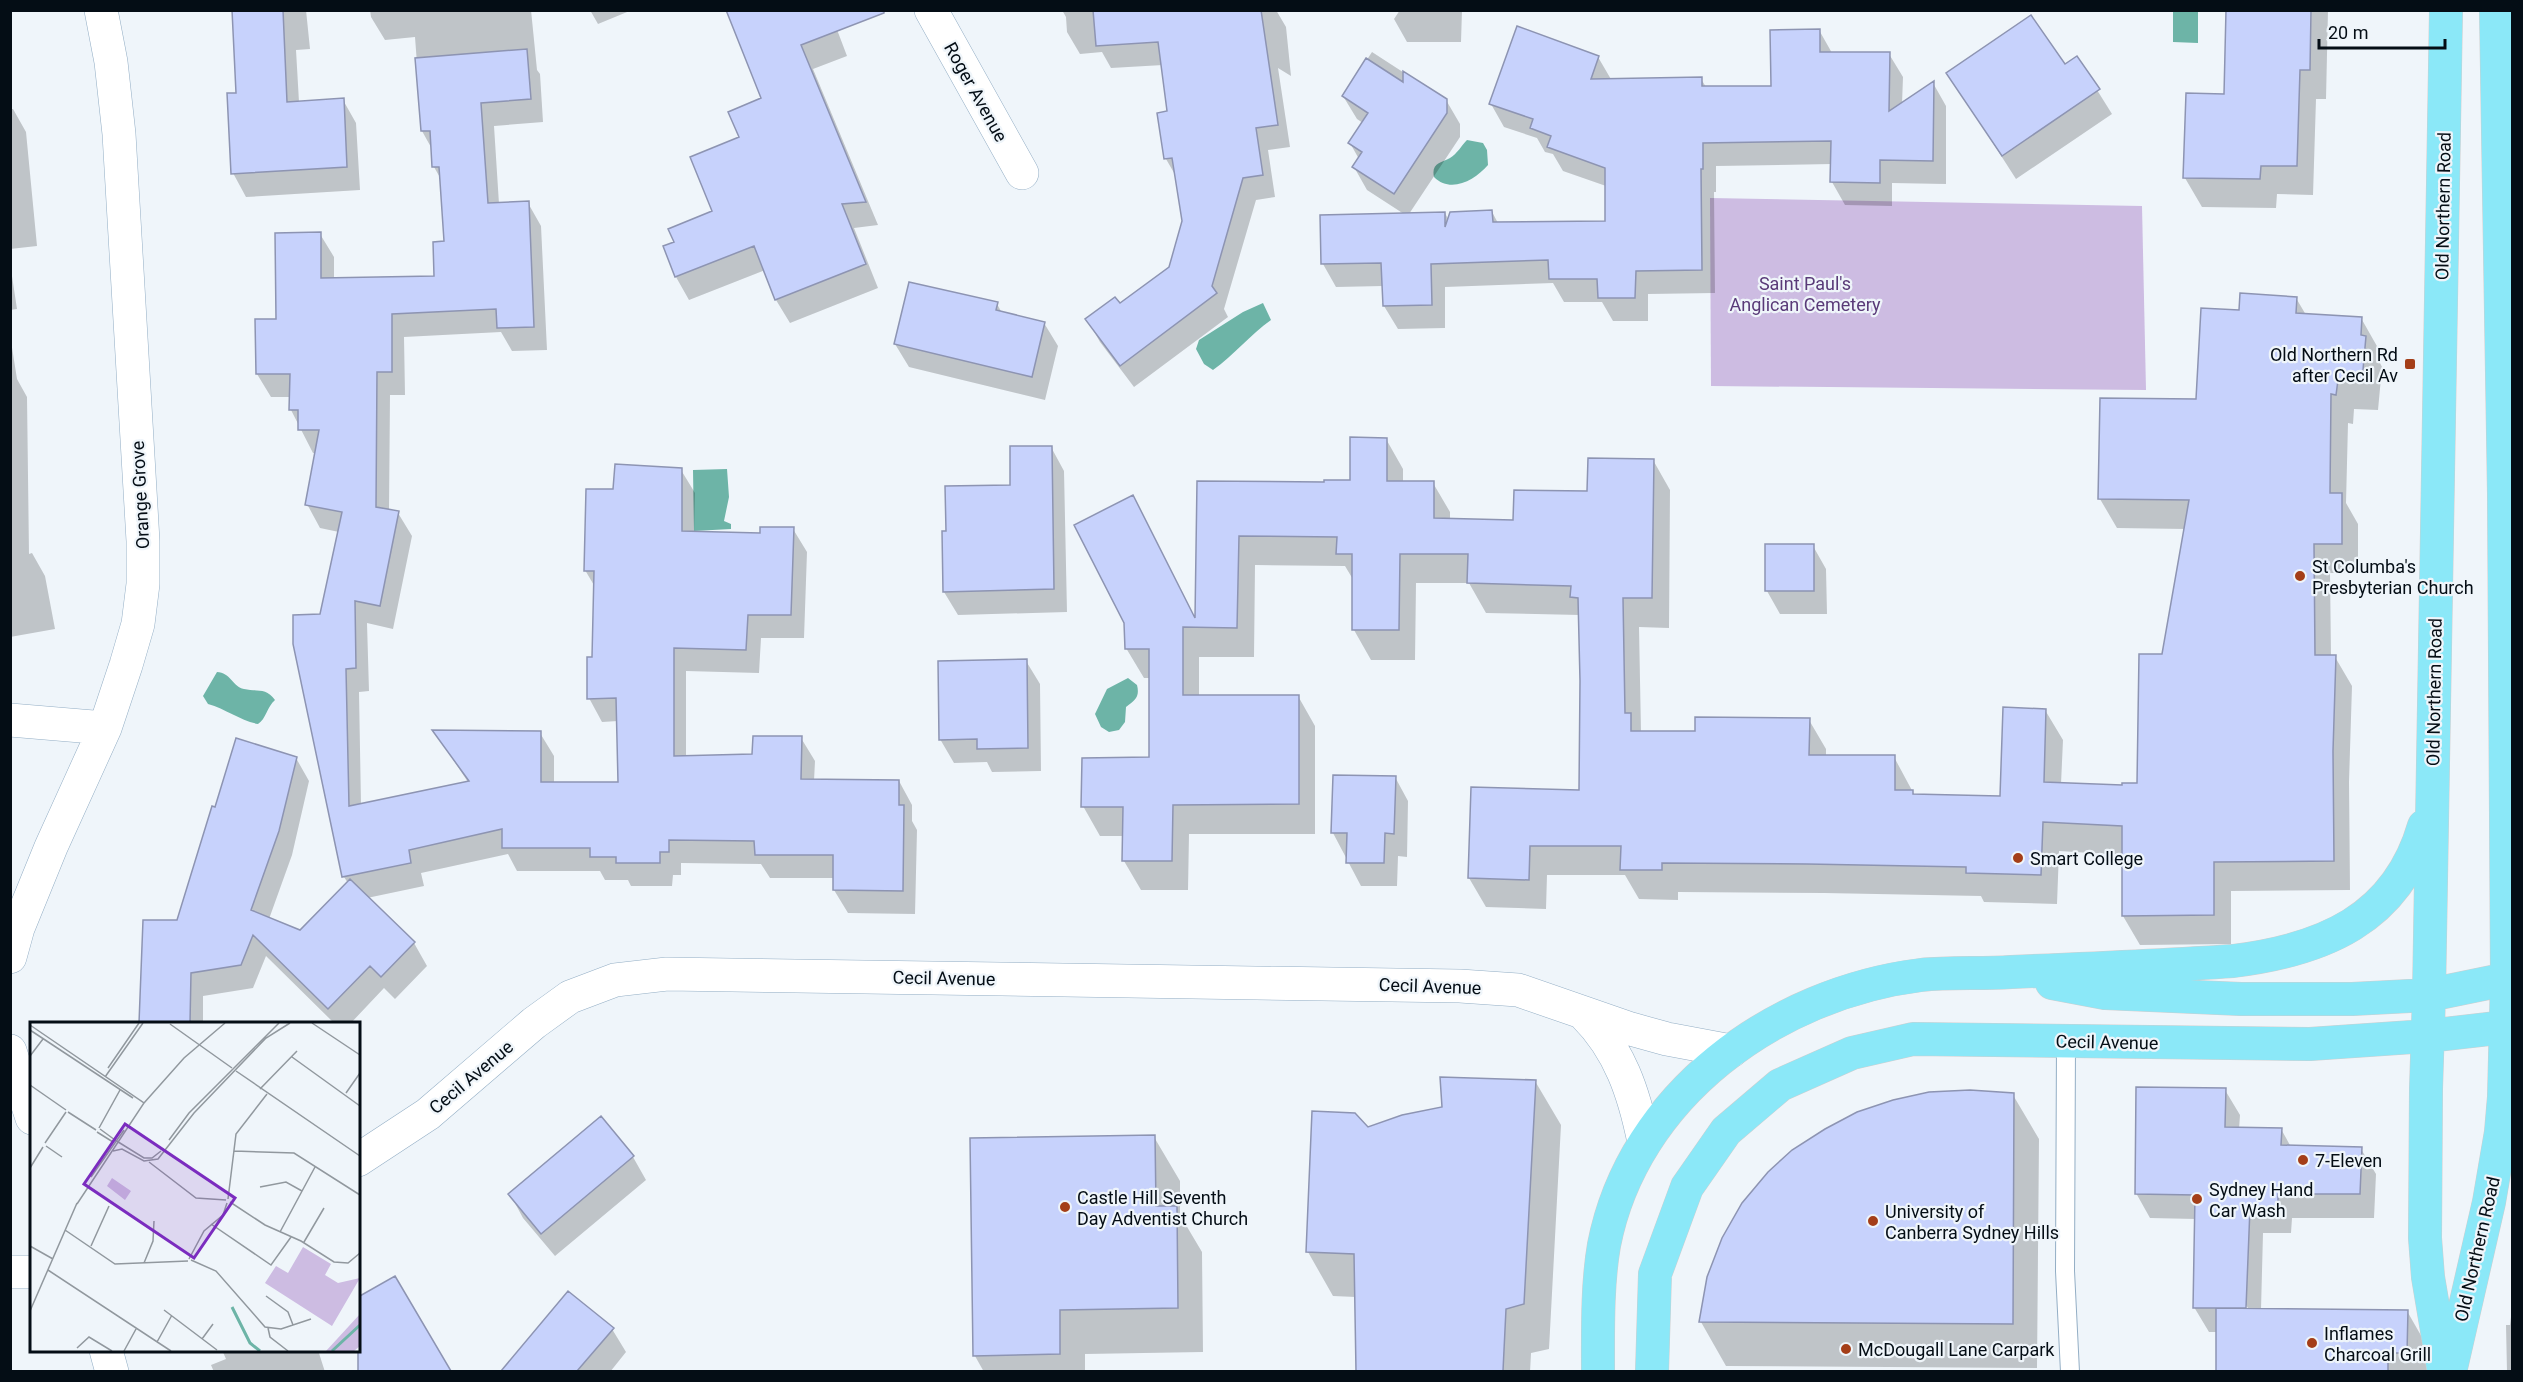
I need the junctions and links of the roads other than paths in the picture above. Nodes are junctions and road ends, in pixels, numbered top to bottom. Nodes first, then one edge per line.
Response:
1 (101, 10) edge
2 (931, 10) edge
3 (2446, 10) edge
4 (2496, 10) edge
5 (1022, 173) dead end
6 (10, 720) edge
7 (105, 728) junction
8 (2432, 786) junction
9 (10, 957) edge
10 (2008, 972) junction
11 (2510, 978) edge
12 (2429, 995) junction
13 (1584, 1014) junction
14 (2509, 1026) edge
15 (2427, 1036) junction
16 (2066, 1042) junction
17 (10, 1051) edge
18 (1731, 1051) junction
19 (30, 1112) edge
20 (1644, 1142) junction
21 (360, 1159) edge
22 (10, 1272) edge
23 (30, 1272) edge
24 (107, 1352) edge
25 (112, 1371) edge
26 (1598, 1371) edge
27 (1652, 1371) edge
28 (2070, 1371) edge
29 (2444, 1371) edge
30 (2450, 1371) edge

1 - 7 street, Orange Grove
2 - 5 street, Roger Avenue
3 - 8 main road, Old Northern Road
4 - 11 main road, Old Northern Road
6 - 7 street
7 - 9 street, Orange Grove
8 - 10 main road
8 - 12 main road, Old Northern Road
10 - 12 main road
10 - 18 main road
11 - 12 main road
11 - 14 main road, Old Northern Road
12 - 15 main road, Old Northern Road
13 - 18 street, Cecil Avenue
13 - 20 street, Cecil Avenue
13 - 21 street, Cecil Avenue
14 - 15 main road, Cecil Avenue
14 - 30 main road, Old Northern Road
15 - 16 main road, Cecil Avenue
15 - 29 main road, Old Northern Road
16 - 27 main road, Cecil Avenue
16 - 28 lane
17 - 19 street
18 - 20 main road
20 - 26 main road
22 - 23 street
24 - 25 street

